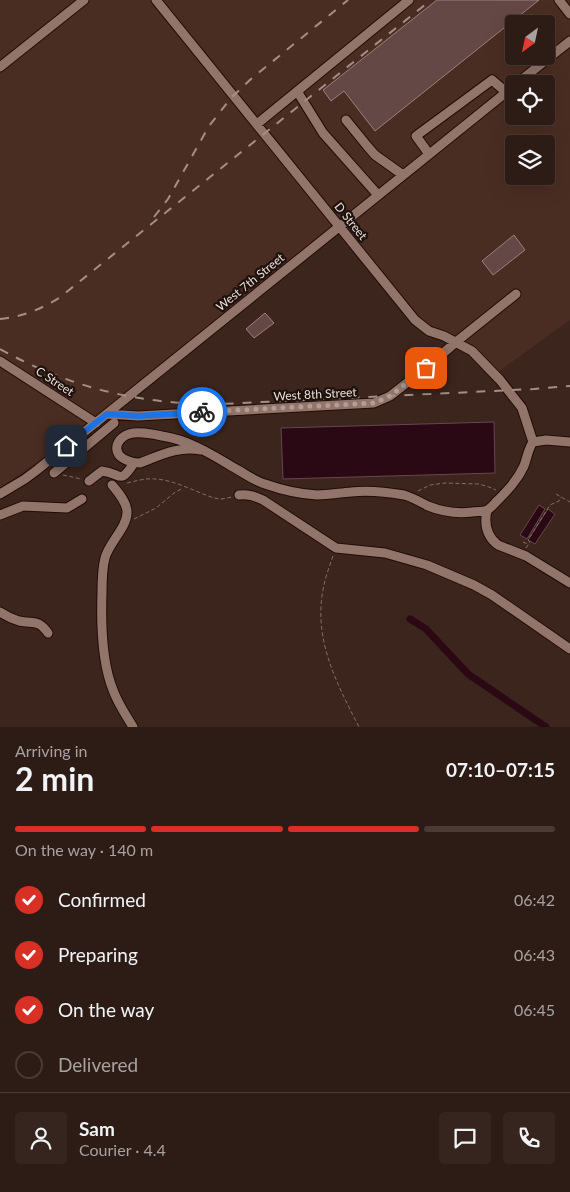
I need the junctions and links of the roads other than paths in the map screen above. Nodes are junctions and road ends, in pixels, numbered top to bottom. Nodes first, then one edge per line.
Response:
1 (84, 0) edge
2 (156, 0) edge
3 (409, 0) edge
4 (559, 0) edge
5 (570, 14) edge
6 (570, 41) edge
7 (0, 67) edge
8 (528, 75) edge
9 (297, 91) junction
10 (505, 91) edge
11 (505, 93) edge
12 (346, 120) dead end
13 (257, 124) junction
14 (429, 154) junction
15 (403, 175) junction
16 (378, 195) junction
17 (339, 226) junction
18 (516, 294) dead end
19 (456, 342) junction
20 (0, 360) edge
21 (107, 414) junction
22 (96, 422) junction
23 (114, 423) dead end
24 (533, 442) junction
25 (570, 442) edge
26 (201, 450) junction
27 (134, 463) junction
28 (54, 473) road end
29 (89, 481) road end
30 (112, 485) road end
31 (0, 494) edge
32 (238, 495) road end
33 (82, 499) dead end
34 (487, 510) junction
35 (0, 515) edge
36 (570, 583) edge
37 (0, 612) edge
38 (48, 633) dead end
39 (570, 649) edge
40 (134, 727) edge

1 - 7 street
2 - 13 street, D Street
3 - 9 street
4 - 5 street
6 - 8 street, West 7th Street
9 - 13 street
9 - 16 street
10 - 14 street
11 - 14 street, West 7th Street
12 - 15 street
13 - 17 street, D Street
14 - 15 street, West 7th Street
15 - 16 street, West 7th Street
16 - 17 street, West 7th Street
17 - 19 street, D Street
17 - 21 street, West 7th Street
18 - 19 street, West 8th Street
19 - 21 street, West 8th Street
19 - 24 street, D Street
20 - 22 street, C Street
21 - 22 street, West 7th Street
22 - 31 street, West 7th Street
23 - 28 street
24 - 25 street
24 - 34 street
26 - 27 street
26 - 27 street
26 - 34 street
27 - 29 street
30 - 40 street
32 - 39 street
33 - 35 street
34 - 36 street
37 - 38 street

